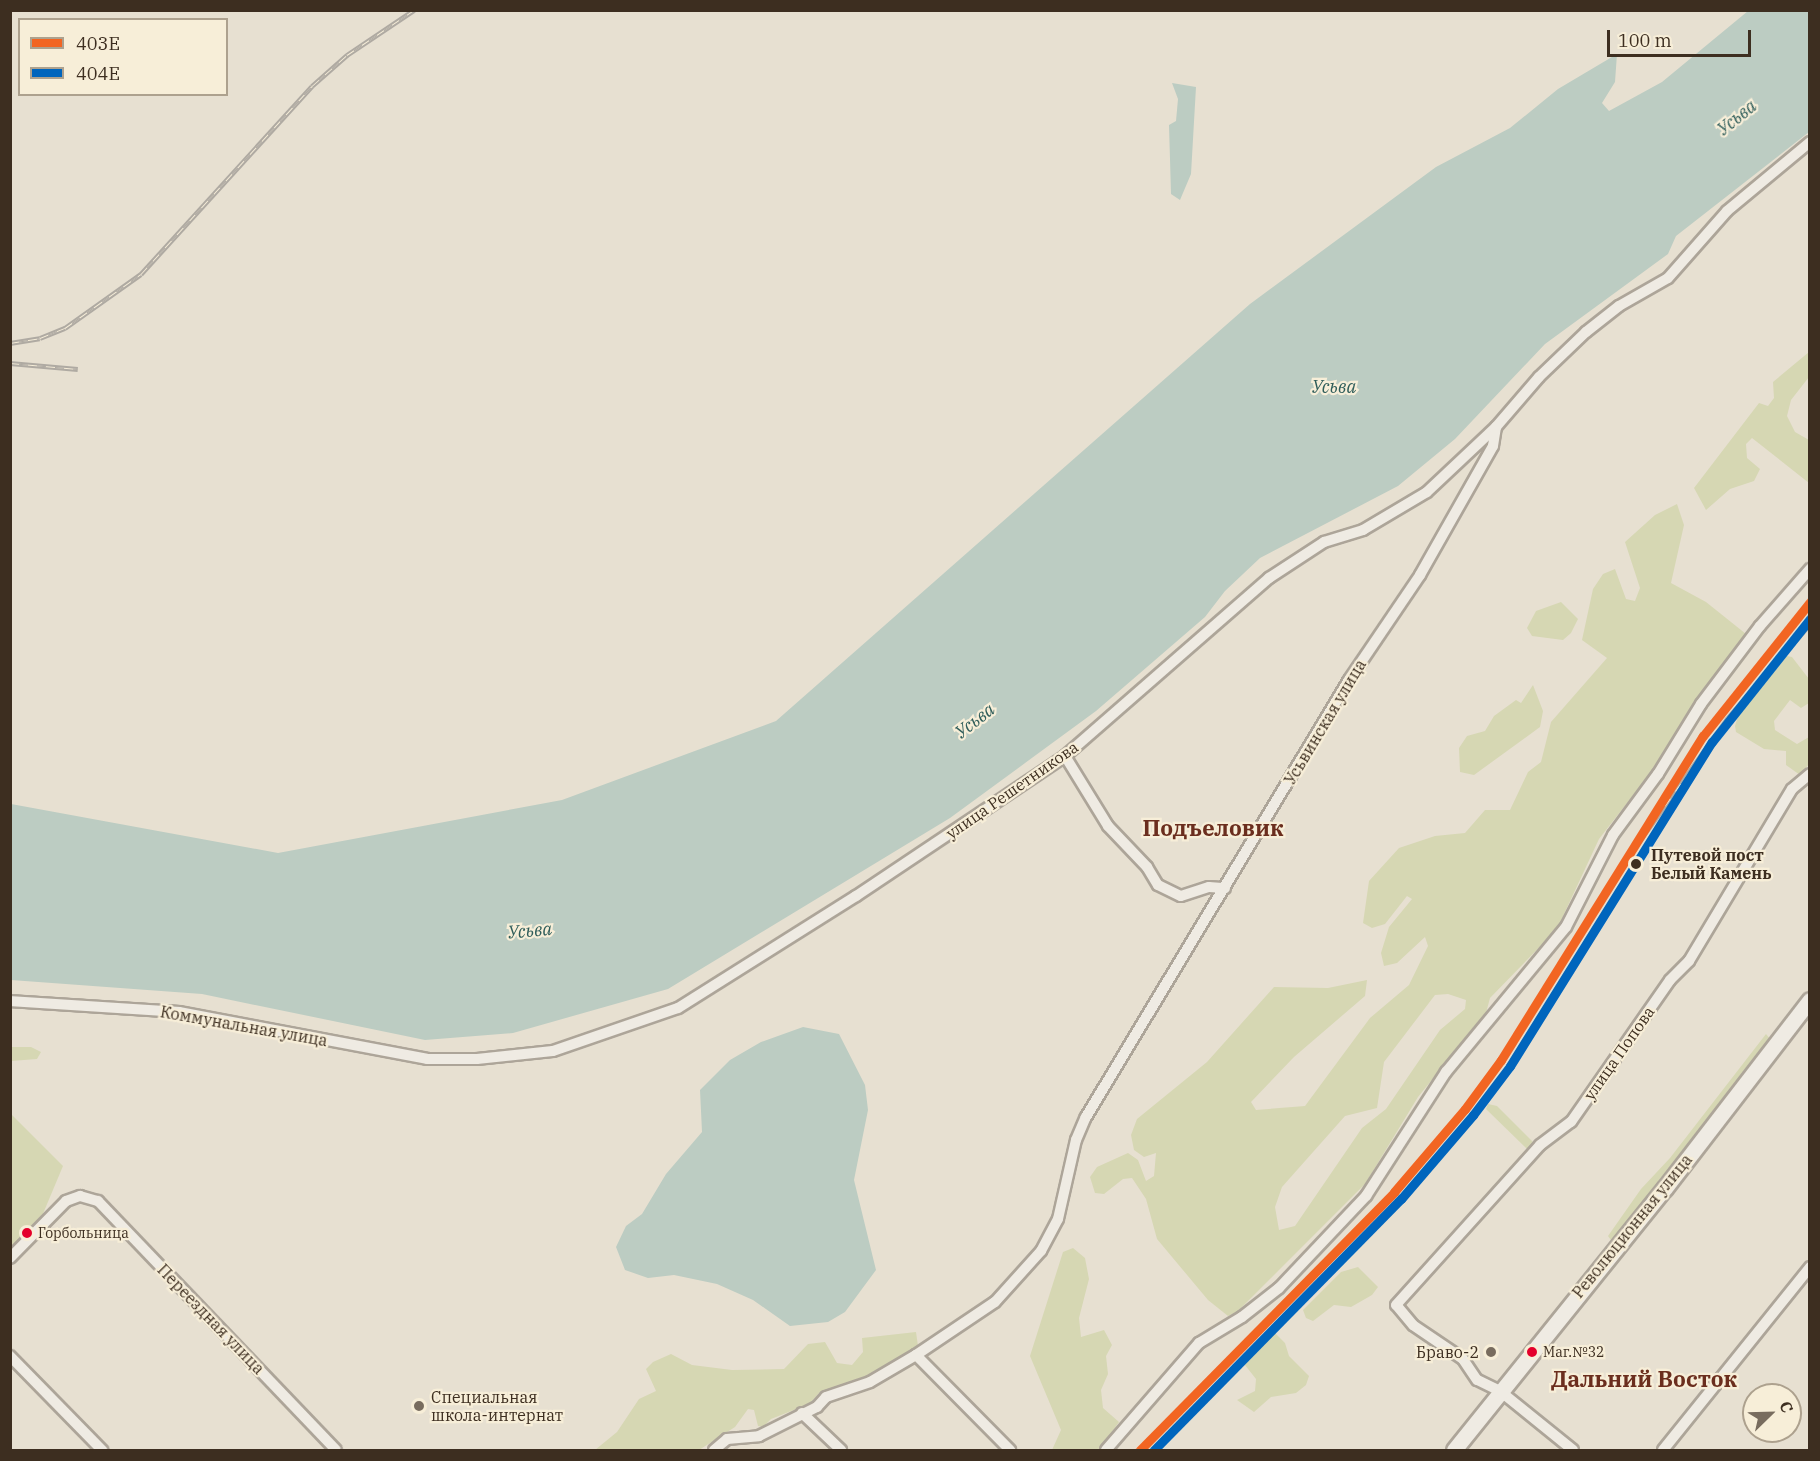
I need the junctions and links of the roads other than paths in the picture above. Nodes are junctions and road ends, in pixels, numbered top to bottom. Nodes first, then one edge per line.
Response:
1 (1809, 142) edge
2 (1496, 427) junction
3 (1809, 569) edge
4 (1065, 756) junction
5 (1809, 776) edge
6 (1225, 888) junction
7 (1809, 1000) edge
8 (10, 1001) edge
9 (477, 1059) joint
10 (10, 1258) edge
11 (1809, 1267) edge
12 (916, 1355) junction
13 (10, 1356) edge
14 (1500, 1391) junction
15 (802, 1413) junction
16 (102, 1450) edge
17 (336, 1450) edge
18 (714, 1450) edge
19 (841, 1450) edge
20 (1010, 1450) edge
21 (1106, 1450) edge
22 (1454, 1450) edge
23 (1574, 1450) edge
24 (1663, 1450) edge

1 - 2 street, Усьвинская улица
2 - 4 street, улица Решетникова
2 - 6 street, Усьвинская улица
3 - 21 street
4 - 6 street
4 - 9 street, улица Решетникова
5 - 14 street, улица Попова
6 - 12 street, Усьвинская улица
7 - 14 street, Революционная улица
8 - 9 street, Коммунальная улица
10 - 17 street, Переездная улица
11 - 24 street
12 - 15 street, Усьвинская улица
12 - 20 street
13 - 16 street
14 - 22 street, Революционная улица
14 - 23 street
15 - 18 street, Усьвинская улица
15 - 19 street

